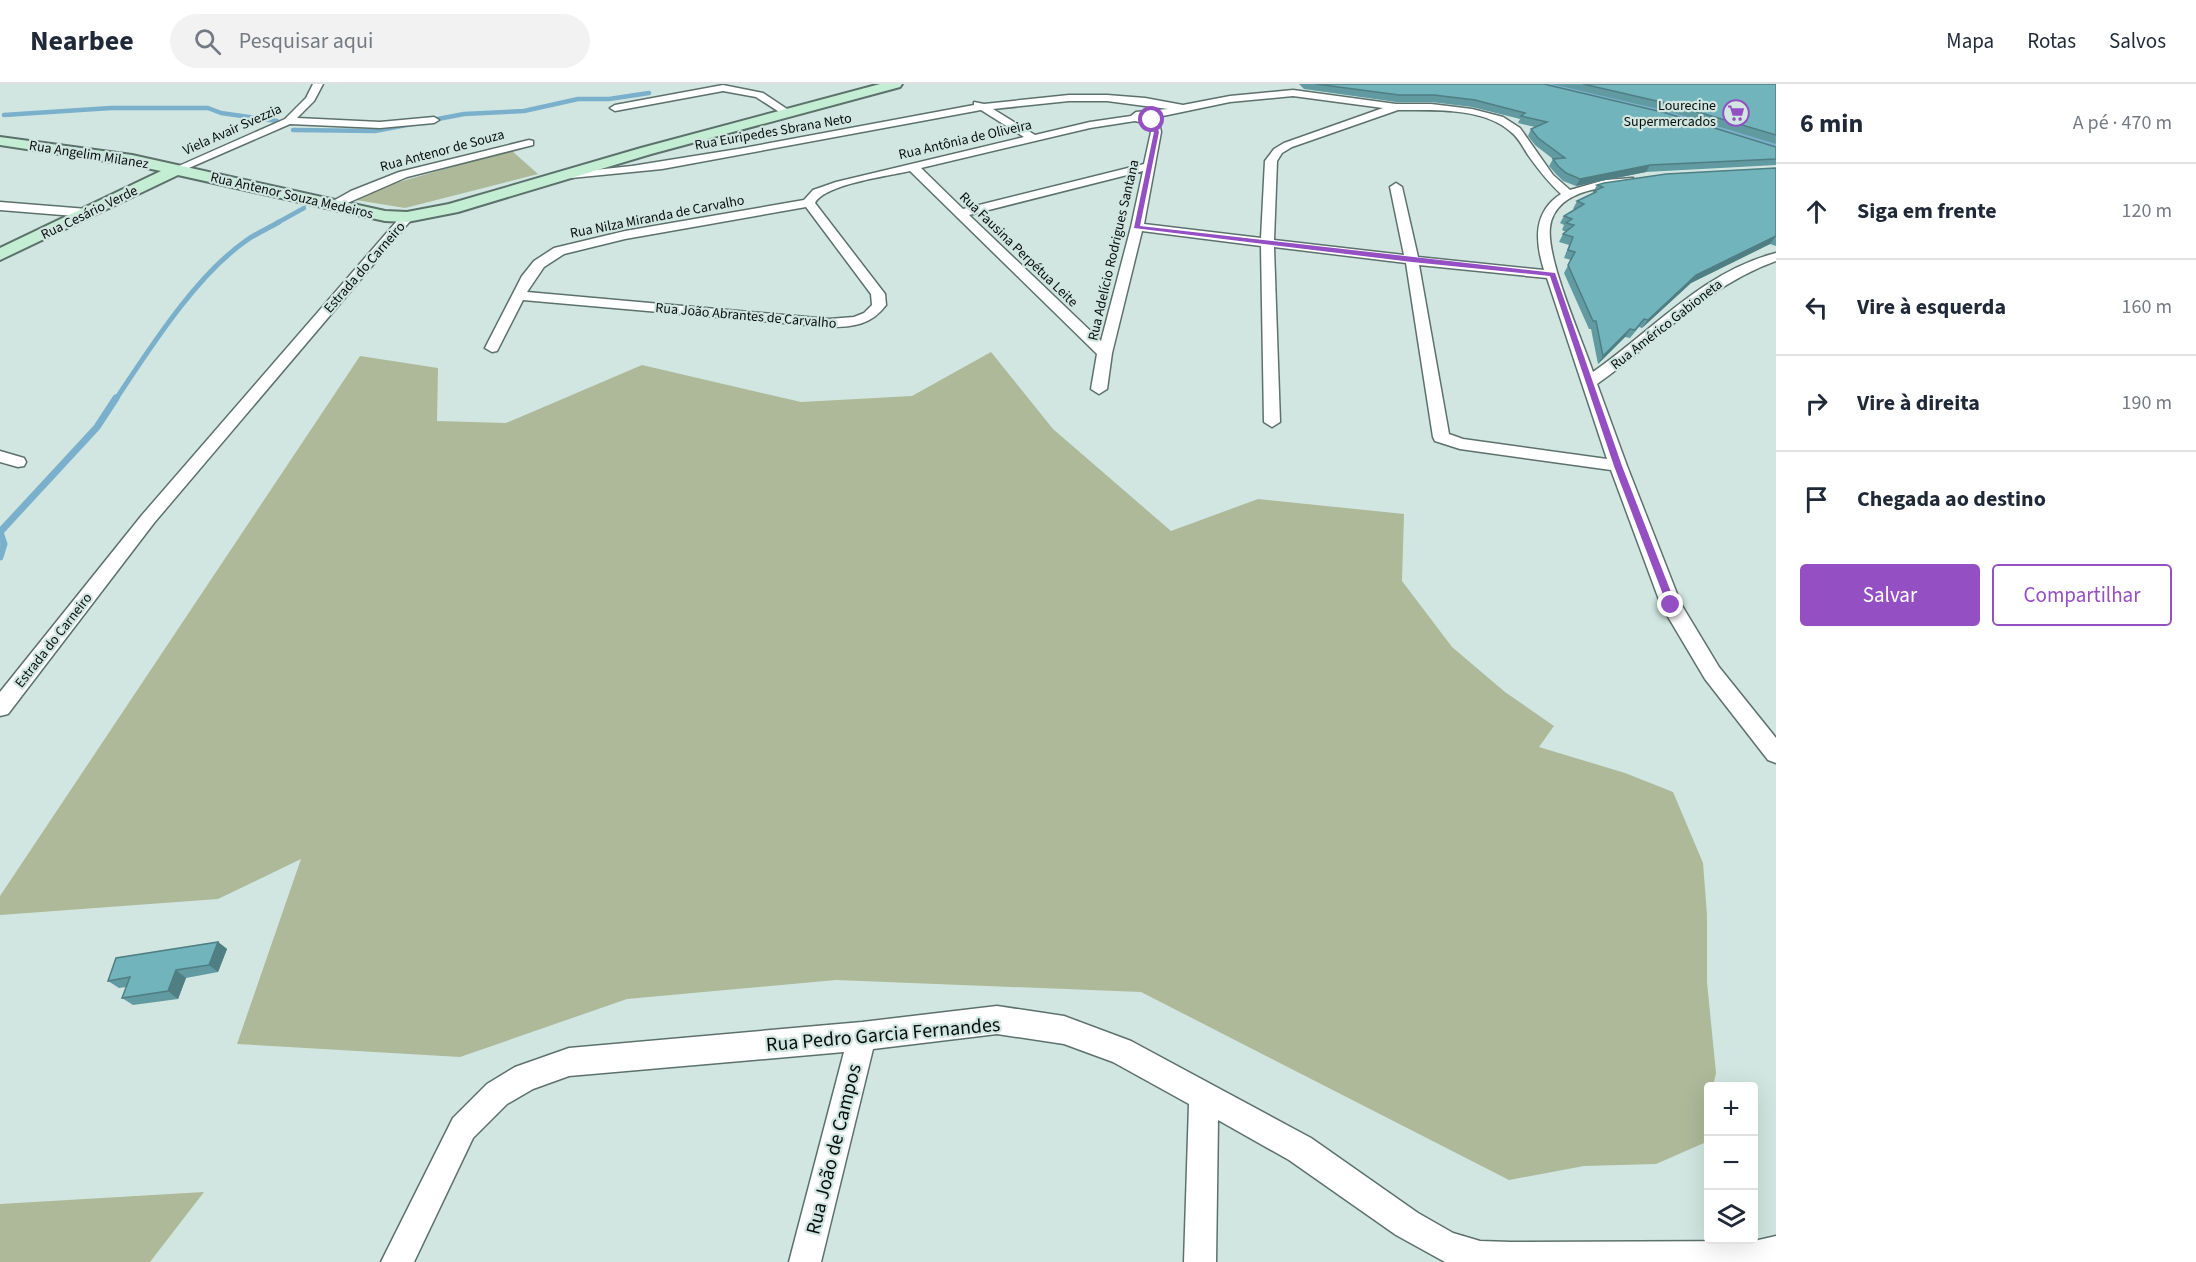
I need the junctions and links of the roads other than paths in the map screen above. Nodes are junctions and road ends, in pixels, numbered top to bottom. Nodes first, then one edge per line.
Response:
1 (318, 84) edge
2 (895, 84) edge
3 (978, 104) junction
4 (1396, 107) junction
5 (615, 108) dead end
6 (1181, 108) junction
7 (788, 113) junction
8 (1151, 118) junction
9 (434, 120) dead end
10 (289, 121) junction
11 (1033, 138) junction
12 (0, 141) edge
13 (529, 143) dead end
14 (912, 166) junction
15 (1148, 166) junction
16 (178, 169) junction
17 (571, 175) junction
18 (1648, 179) edge
19 (1396, 187) dead end
20 (1569, 195) junction
21 (809, 204) junction
22 (332, 205) junction
23 (0, 206) edge
24 (87, 213) junction
25 (961, 213) junction
26 (407, 217) junction
27 (1137, 227) junction
28 (1267, 243) junction
29 (0, 255) edge
30 (1776, 257) edge
31 (1412, 260) junction
32 (1552, 275) junction
33 (518, 295) junction
34 (492, 348) dead end
35 (1105, 354) junction
36 (1591, 381) junction
37 (1099, 388) dead end
38 (1272, 422) dead end
39 (0, 456) edge
40 (18, 462) dead end
41 (1618, 466) junction
42 (0, 708) edge
43 (1776, 754) edge
44 (862, 1036) junction
45 (1204, 1096) junction
46 (1763, 1257) edge
47 (1512, 1260) edge
48 (397, 1262) edge
49 (805, 1262) edge
50 (1200, 1262) edge

1 - 10 street, Viela Avair Svezzia
2 - 7 street, Estrada do Carneiro
3 - 6 street, Rua Euripedes Sbrana Neto
3 - 11 street
3 - 17 street, Rua Euripedes Sbrana Neto
4 - 6 street
4 - 20 street
4 - 28 street
5 - 7 street
6 - 8 street
7 - 17 street, Estrada do Carneiro
8 - 11 street, Rua Antônia de Oliveira
8 - 15 street, Rua Adelício Rodrigues Santana
9 - 10 street
10 - 16 street, Viela Avair Svezzia
11 - 14 street, Rua Antônia de Oliveira
12 - 16 street, Rua Angelim Milanez
13 - 22 street, Rua Antenor de Souza
14 - 21 street, Rua Antônia de Oliveira
14 - 25 street, Rua Fausina Perpétua Leite
15 - 25 street
15 - 27 street, Rua Adelício Rodrigues Santana
16 - 22 street, Rua Antenor Souza Medeiros
16 - 24 street, Rua Cesário Verde
17 - 26 street, Estrada do Carneiro
18 - 20 street
19 - 31 street
20 - 32 street
21 - 33 street, Rua Nilza Miranda de Carvalho
21 - 33 street, Rua João Abrantes de Carvalho
22 - 26 street, Rua Antenor Souza Medeiros
23 - 24 street
24 - 29 street, Rua Cesário Verde
25 - 35 street, Rua Fausina Perpétua Leite
26 - 42 street, Estrada do Carneiro
27 - 28 street
27 - 35 street, Rua Adelício Rodrigues Santana
28 - 31 street
28 - 38 street
30 - 36 street, Rua Américo Gabioneta
31 - 32 street
31 - 41 street
32 - 36 street
33 - 34 street, Rua Nilza Miranda de Carvalho
35 - 37 street, Rua Adelício Rodrigues Santana
36 - 41 street
39 - 40 street
41 - 43 street
44 - 45 street, Rua Pedro Garcia Fernandes
44 - 48 street, Rua Pedro Garcia Fernandes
44 - 49 street, Rua João de Campos
45 - 47 street, Rua Pedro Garcia Fernandes
45 - 50 street
46 - 47 street, Rua Pedro Garcia Fernandes

